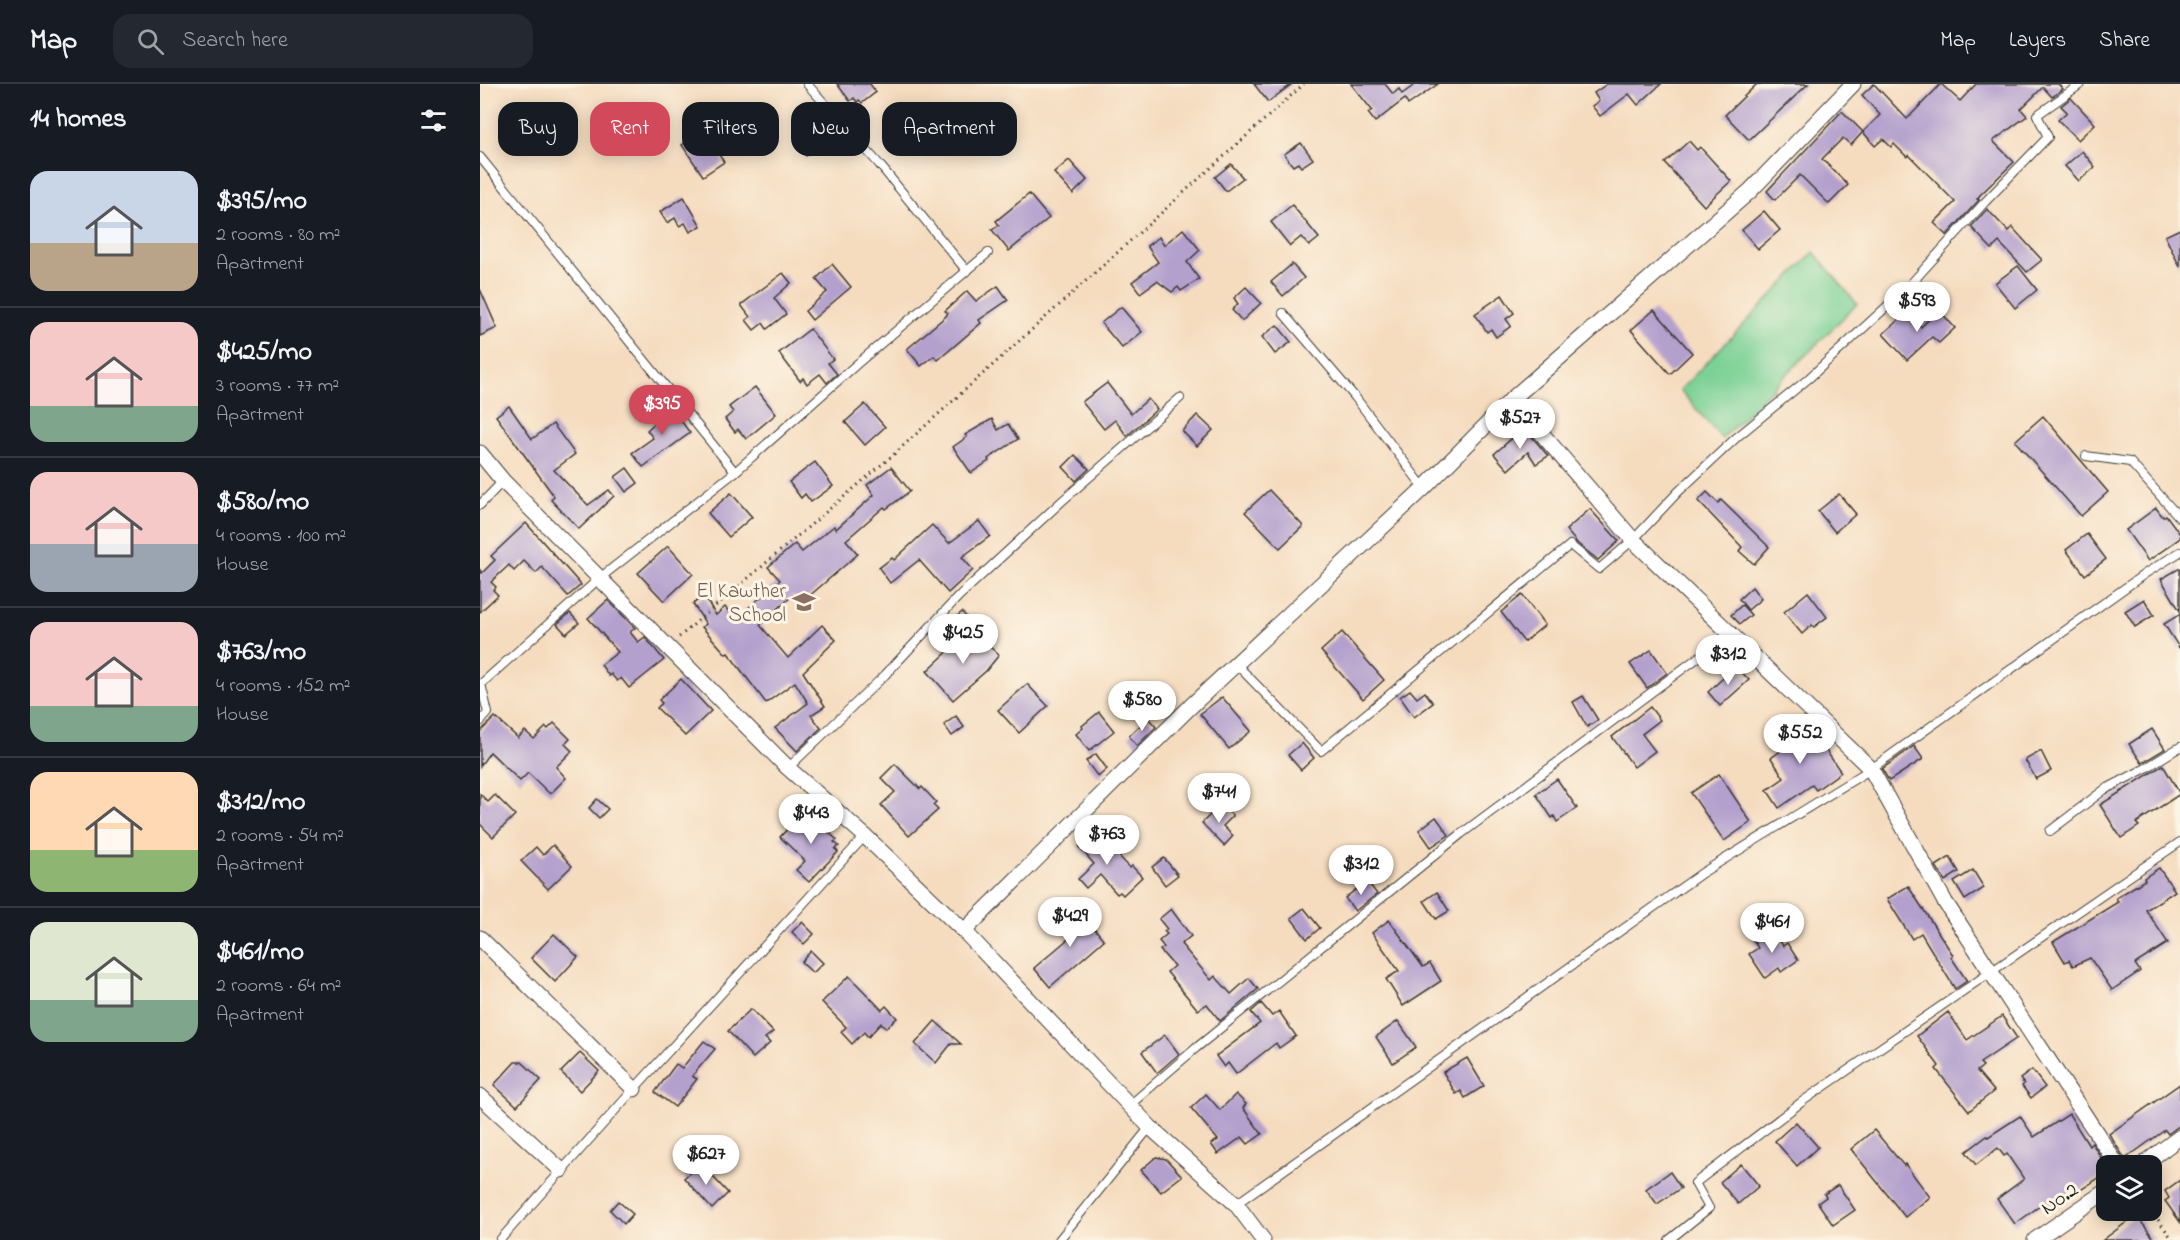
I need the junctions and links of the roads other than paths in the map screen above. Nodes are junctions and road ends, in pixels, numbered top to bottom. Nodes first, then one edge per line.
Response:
1 (807, 84) edge
2 (1853, 84) edge
3 (2081, 84) edge
4 (480, 157) edge
5 (988, 253) dead end
6 (966, 270) junction
7 (1283, 313) dead end
8 (1180, 398) dead end
9 (1512, 399) junction
10 (480, 453) edge
11 (2086, 456) dead end
12 (735, 472) junction
13 (503, 481) junction
14 (1424, 488) junction
15 (480, 505) edge
16 (2180, 518) edge
17 (1633, 540) junction
18 (2180, 552) edge
19 (601, 577) junction
20 (1731, 633) junction
21 (1237, 664) junction
22 (480, 722) edge
23 (2180, 747) edge
24 (788, 768) junction
25 (1871, 769) junction
26 (2050, 831) dead end
27 (865, 836) junction
28 (2180, 842) edge
29 (964, 931) junction
30 (480, 938) edge
31 (1990, 972) junction
32 (634, 1089) junction
33 (480, 1096) edge
34 (1131, 1104) junction
35 (1150, 1127) junction
36 (2180, 1137) edge
37 (2111, 1155) edge
38 (2156, 1155) edge
39 (561, 1170) junction
40 (2096, 1198) edge
41 (1236, 1204) junction
42 (500, 1240) edge
43 (1059, 1240) edge
44 (1263, 1240) edge
45 (1669, 1240) edge
46 (2035, 1240) edge

1 - 6 lane
2 - 9 street
3 - 17 lane
4 - 12 lane
5 - 6 lane
6 - 12 lane
7 - 14 lane
8 - 24 lane
9 - 14 street
9 - 17 street
10 - 13 street
11 - 16 lane
12 - 19 lane
13 - 15 lane
13 - 19 street
14 - 21 street
17 - 20 street
17 - 21 lane
18 - 25 lane
19 - 22 lane
19 - 24 street
20 - 25 street
20 - 34 lane
21 - 29 street
23 - 26 lane
24 - 27 street
25 - 31 street
25 - 41 lane
27 - 29 street
27 - 32 lane
28 - 31 lane
29 - 34 street
30 - 32 street
31 - 37 street
31 - 45 lane
32 - 39 lane
33 - 39 street
34 - 35 street
35 - 41 street
35 - 43 lane
36 - 38 street
39 - 42 lane
40 - 46 street, No.2
41 - 44 street

